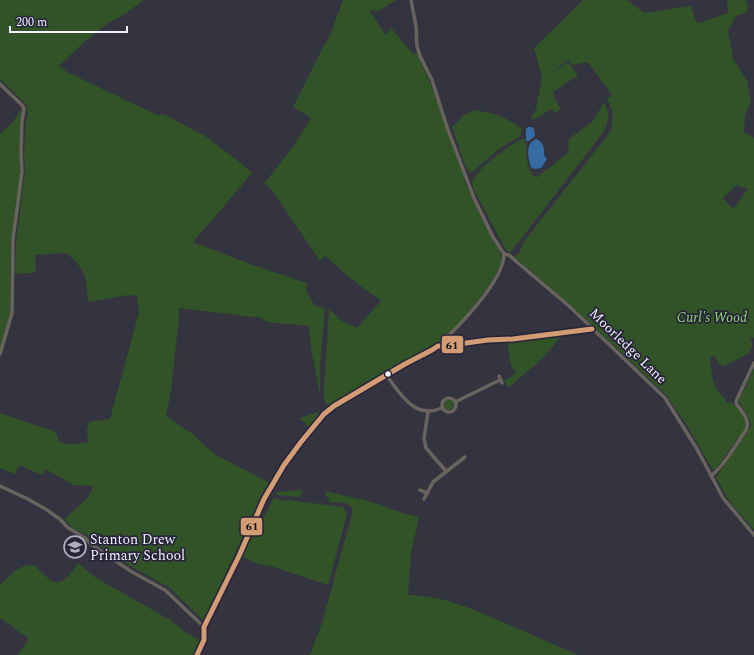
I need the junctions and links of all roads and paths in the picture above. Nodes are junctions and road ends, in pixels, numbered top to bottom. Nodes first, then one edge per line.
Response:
1 (411, 0) edge
2 (0, 84) edge
3 (504, 254) junction
4 (592, 329) junction
5 (438, 346) junction
6 (0, 354) edge
7 (754, 363) edge
8 (386, 375) junction
9 (500, 380) dead end
10 (455, 402) junction
11 (442, 408) junction
12 (428, 412) junction
13 (464, 457) dead end
14 (446, 471) junction
15 (711, 476) junction
16 (0, 486) edge
17 (420, 490) dead end
18 (427, 493) junction
19 (424, 499) dead end
20 (754, 535) edge
21 (204, 627) junction
22 (197, 655) edge

1 - 3 street
2 - 6 street
3 - 4 street, Moorledge Lane
3 - 5 street
4 - 5 street
4 - 15 street, Moorledge Lane
5 - 8 street
7 - 15 street
8 - 12 street
8 - 21 street
9 - 10 street
10 - 11 street
10 - 11 street
11 - 12 street
12 - 14 street
13 - 14 street
14 - 18 street
15 - 20 street, Moorledge Lane
16 - 21 street
17 - 18 street
18 - 19 street
21 - 22 street

